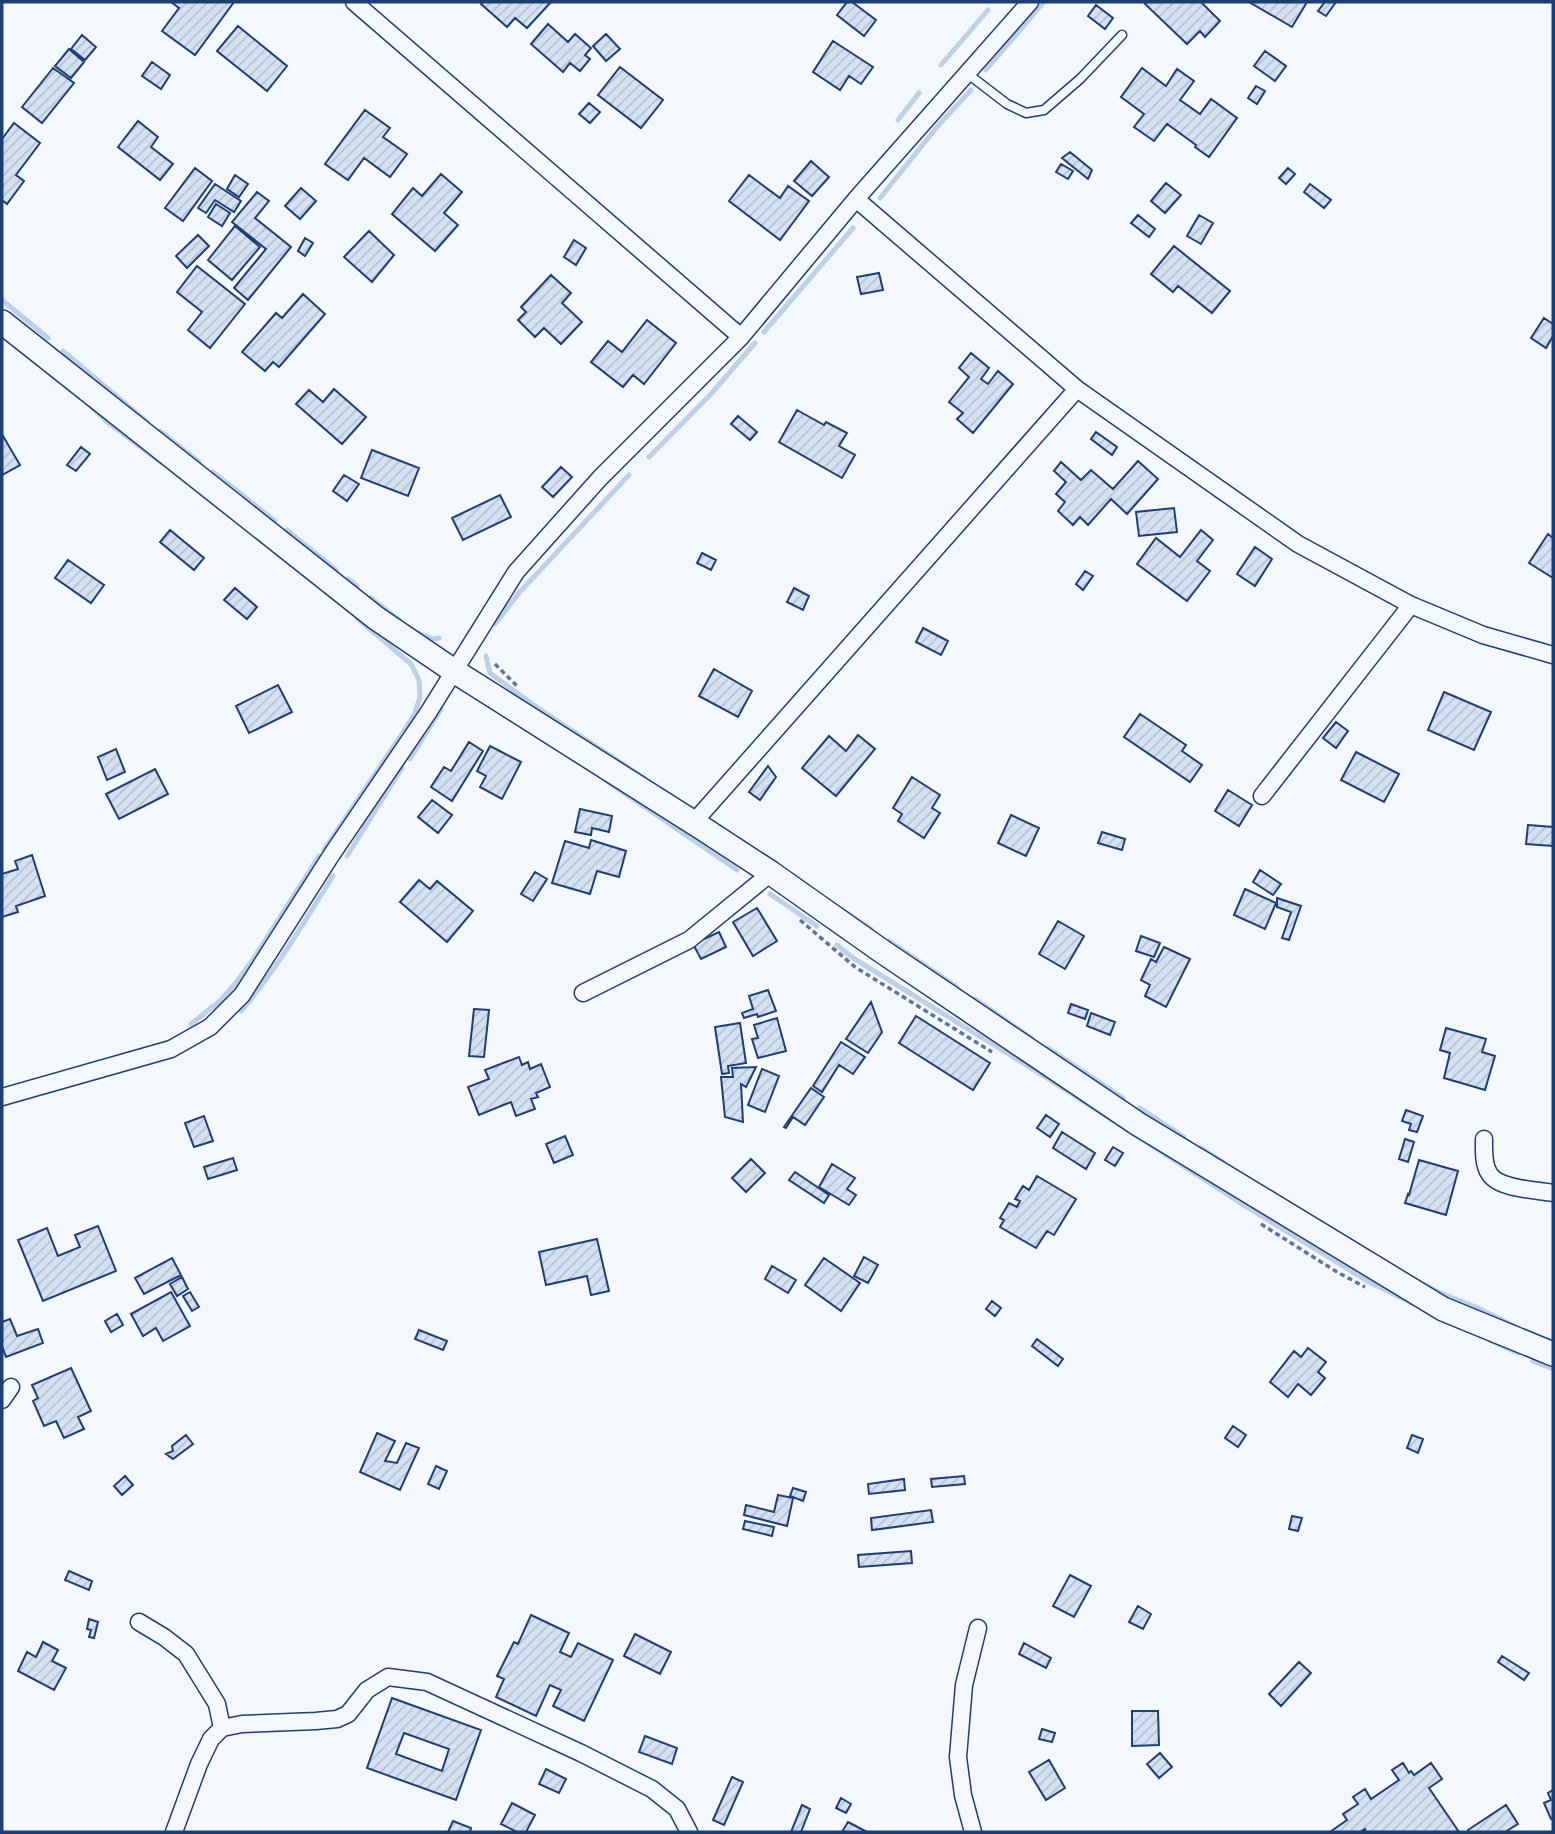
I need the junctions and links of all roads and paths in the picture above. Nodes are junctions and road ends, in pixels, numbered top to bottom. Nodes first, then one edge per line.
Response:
1 (354, 2) edge
2 (1030, 2) edge
3 (1122, 35) dead end
4 (968, 74) junction
5 (856, 199) junction
6 (2, 322) edge
7 (741, 337) junction
8 (1077, 390) junction
9 (1411, 605) junction
10 (1553, 655) edge
11 (454, 671) junction
12 (1262, 796) dead end
13 (694, 822) junction
14 (771, 873) junction
15 (583, 993) dead end
16 (2, 1097) edge
17 (1484, 1139) dead end
18 (1553, 1193) edge
19 (1553, 1354) edge
20 (139, 1622) dead end
21 (978, 1628) dead end
22 (222, 1728) junction
23 (174, 1832) edge
24 (690, 1832) edge
25 (973, 1832) edge

1 - 7 street
2 - 4 street
3 - 4 lane
4 - 5 street
5 - 7 street
5 - 8 street
6 - 11 street
7 - 11 street
8 - 9 street
8 - 13 street
9 - 10 street
9 - 12 street
11 - 13 street
11 - 16 street
13 - 14 street
14 - 15 street
14 - 19 street
17 - 18 street
20 - 22 street
21 - 25 street
22 - 23 street
22 - 24 street

